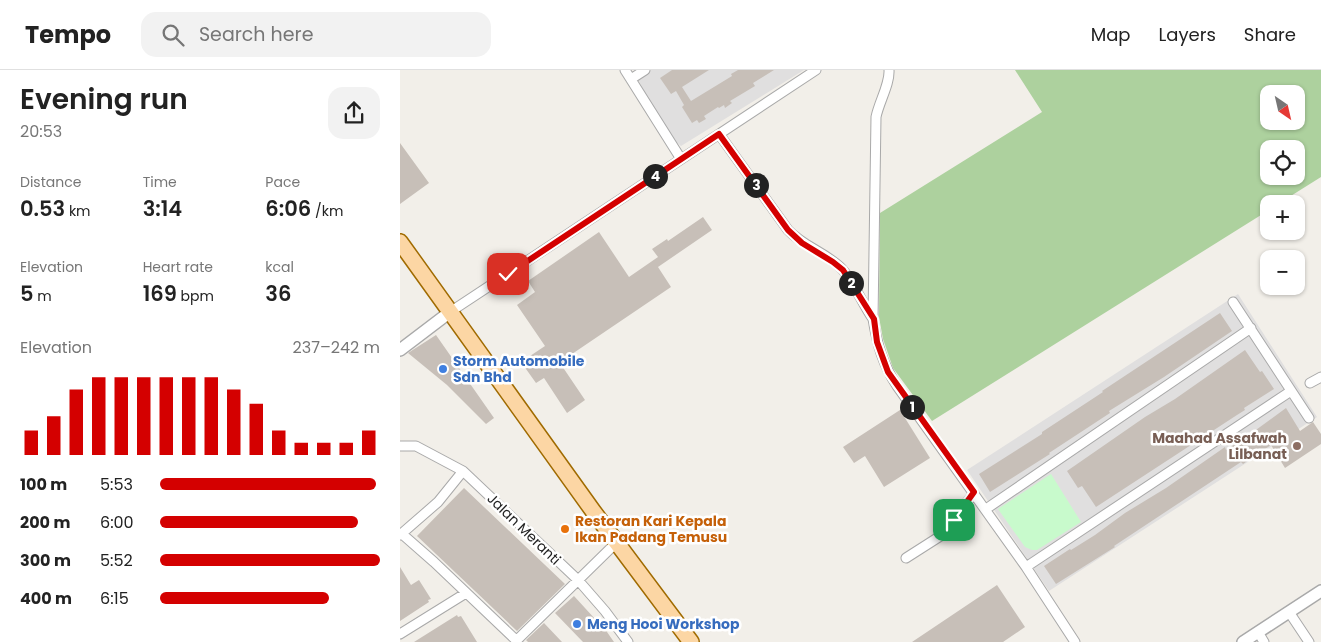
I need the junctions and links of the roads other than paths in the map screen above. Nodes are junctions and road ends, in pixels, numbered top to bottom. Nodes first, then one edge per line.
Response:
1 (625, 70) edge
2 (645, 70) edge
3 (816, 70) edge
4 (889, 70) edge
5 (631, 79) junction
6 (719, 134) junction
7 (681, 159) junction
8 (400, 242) edge
9 (1233, 302) dead end
10 (450, 312) junction
11 (874, 319) junction
12 (1251, 328) junction
13 (400, 350) edge
14 (1321, 377) edge
15 (1310, 383) dead end
16 (1292, 392) junction
17 (1309, 418) dead end
18 (400, 446) edge
19 (463, 471) junction
20 (974, 492) junction
21 (986, 509) junction
22 (401, 535) edge
23 (617, 542) junction
24 (906, 558) dead end
25 (1026, 567) junction
26 (578, 580) junction
27 (1321, 591) edge
28 (466, 593) junction
29 (1289, 612) junction
30 (400, 634) edge
31 (1261, 637) edge
32 (518, 641) edge
33 (628, 642) edge
34 (691, 642) edge
35 (1075, 642) edge
36 (1243, 642) edge
37 (1309, 642) edge

1 - 5 street
2 - 5 street
3 - 6 street
4 - 11 street
5 - 7 street
6 - 7 street
6 - 11 street
7 - 10 street
8 - 10 main road
9 - 12 street
10 - 13 street
10 - 23 main road
11 - 20 street
12 - 16 street
12 - 21 street
14 - 15 street
16 - 17 street
16 - 25 street
18 - 19 street, Jalan Meranti
19 - 22 street
19 - 26 street, Jalan Meranti
20 - 21 street
20 - 24 street
21 - 25 street
22 - 28 street
23 - 26 street
23 - 34 main road
25 - 35 street
26 - 32 street
26 - 33 street, Jalan Meranti
27 - 29 street
28 - 30 street
28 - 32 street
29 - 31 street
29 - 37 street
31 - 36 street

